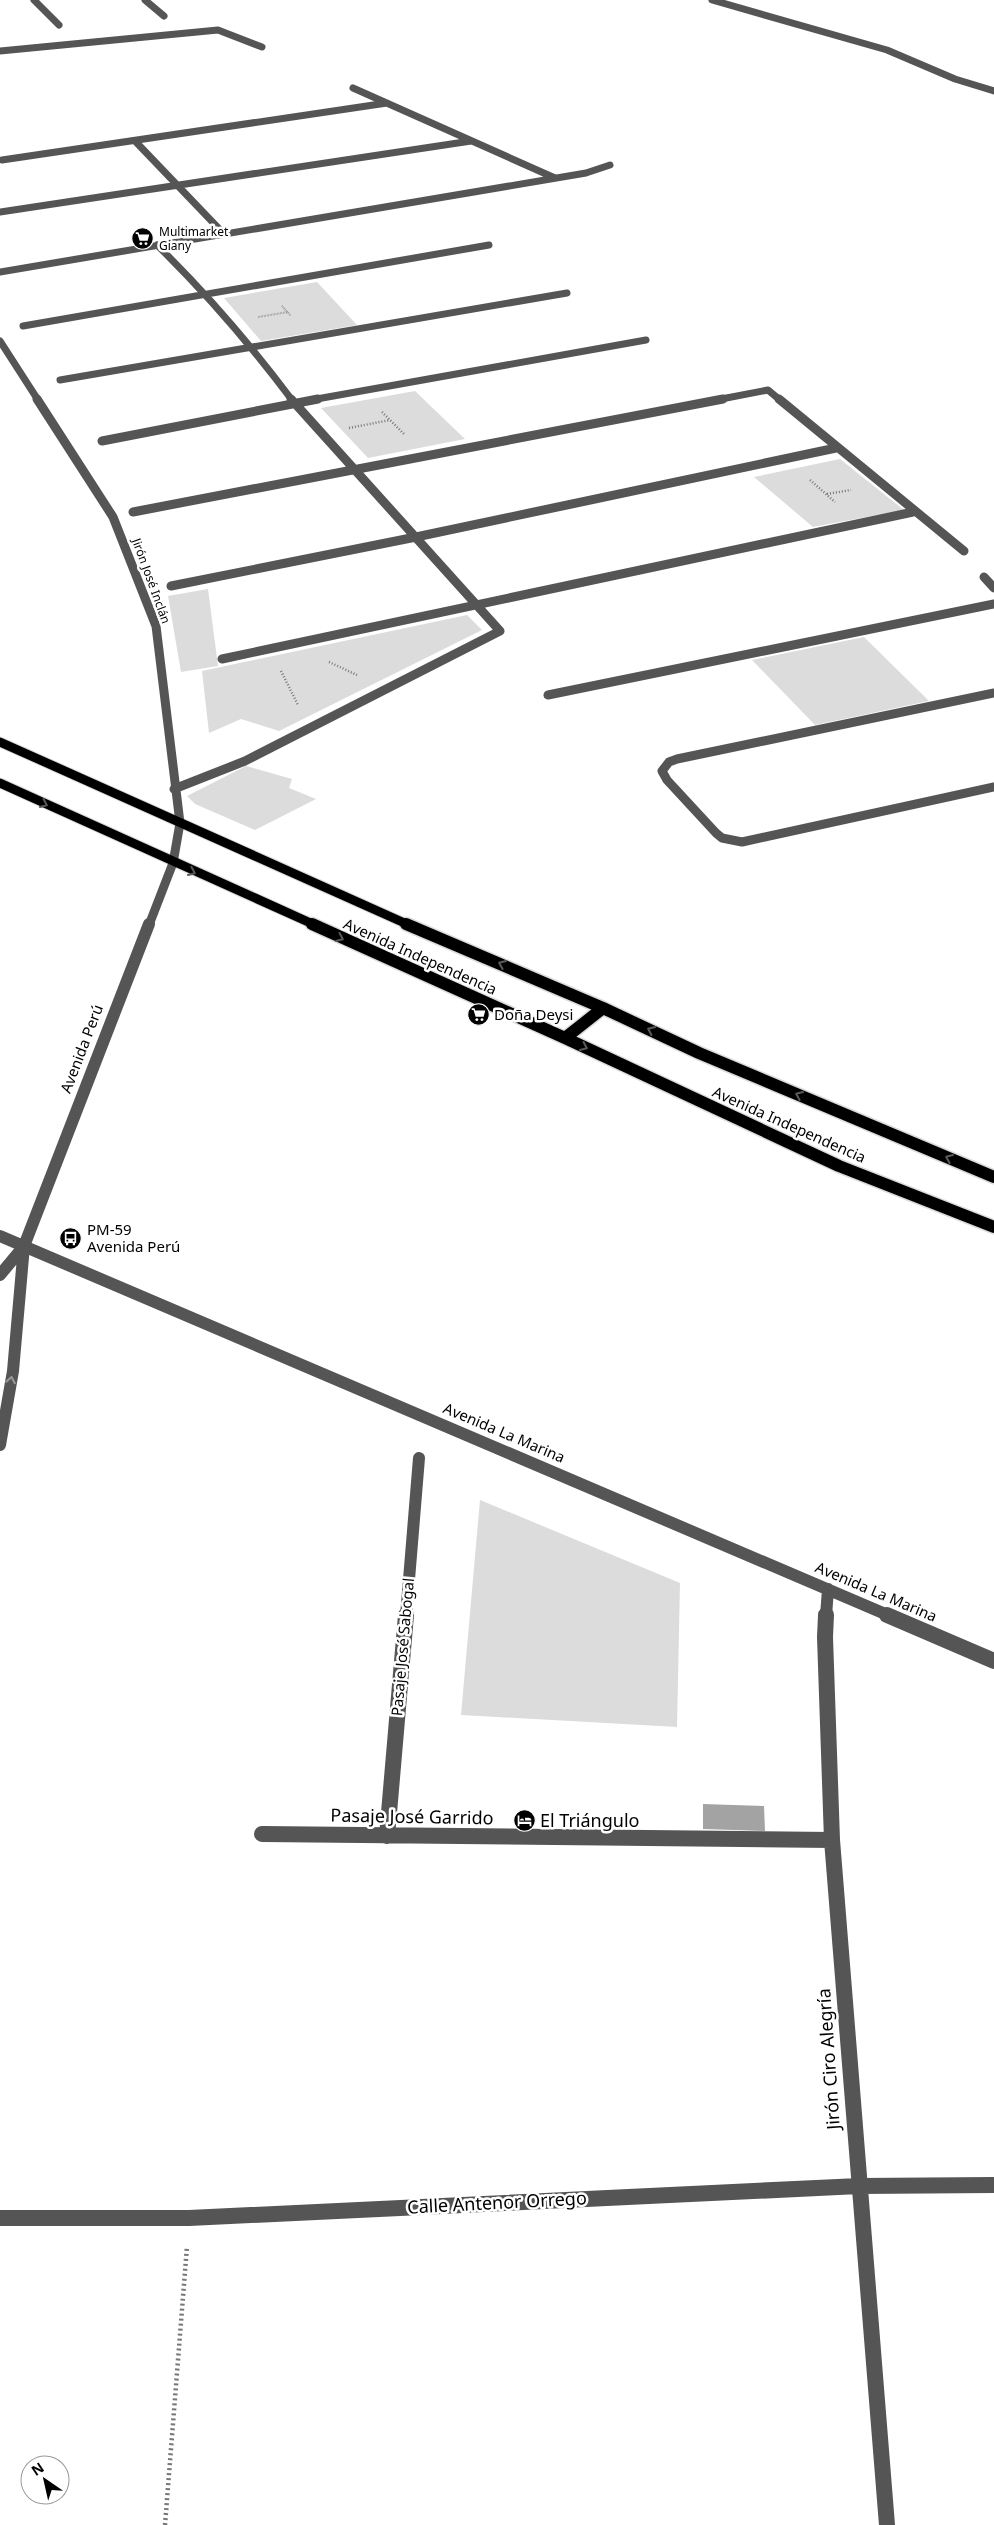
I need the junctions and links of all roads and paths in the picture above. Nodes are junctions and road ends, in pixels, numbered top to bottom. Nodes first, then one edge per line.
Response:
1 (34, 0) edge
2 (145, 0) edge
3 (712, 0) edge
4 (164, 16) dead end
5 (59, 24) dead end
6 (262, 47) dead end
7 (0, 51) edge
8 (353, 88) dead end
9 (994, 91) edge
10 (387, 104) junction
11 (135, 140) junction
12 (470, 141) junction
13 (2, 160) dead end
14 (610, 165) dead end
15 (555, 178) junction
16 (178, 185) junction
17 (0, 212) edge
18 (224, 234) junction
19 (157, 245) junction
20 (489, 245) dead end
21 (0, 272) edge
22 (567, 293) dead end
23 (206, 294) junction
24 (281, 305) dead end
25 (288, 312) junction
26 (252, 318) dead end
27 (294, 320) dead end
28 (23, 326) dead end
29 (646, 340) dead end
30 (0, 341) edge
31 (252, 346) junction
32 (60, 380) dead end
33 (294, 403) junction
34 (376, 406) dead end
35 (390, 420) junction
36 (341, 429) dead end
37 (408, 437) dead end
38 (102, 441) dead end
39 (836, 448) junction
40 (354, 470) junction
41 (808, 479) dead end
42 (841, 507) dead end
43 (132, 512) dead end
44 (913, 512) junction
45 (416, 537) junction
46 (964, 551) dead end
47 (984, 577) dead end
48 (171, 586) dead end
49 (994, 588) edge
50 (994, 604) edge
51 (476, 606) junction
52 (222, 659) dead end
53 (321, 659) dead end
54 (278, 666) dead end
55 (365, 678) dead end
56 (994, 693) edge
57 (548, 695) dead end
58 (300, 708) dead end
59 (0, 742) edge
60 (0, 783) edge
61 (994, 787) edge
62 (174, 789) junction
63 (180, 823) junction
64 (173, 863) junction
65 (603, 1008) junction
66 (565, 1038) junction
67 (994, 1177) edge
68 (994, 1227) edge
69 (0, 1236) edge
70 (24, 1246) junction
71 (0, 1275) edge
72 (0, 1445) edge
73 (419, 1458) dead end
74 (828, 1589) junction
75 (994, 1661) edge
76 (262, 1834) dead end
77 (387, 1836) junction
78 (832, 1840) junction
79 (994, 2185) edge
80 (859, 2186) junction
81 (0, 2218) edge
82 (189, 2218) junction
83 (165, 2525) edge
84 (887, 2525) edge

1 - 5 street
2 - 4 street
3 - 9 street
6 - 7 street
8 - 10 street
10 - 11 street
10 - 12 street
11 - 13 street
11 - 16 street
12 - 15 street
12 - 16 street
14 - 15 street
15 - 18 street
16 - 17 street
16 - 18 street
18 - 19 street
19 - 21 street
19 - 23 street
20 - 23 street
22 - 31 street
23 - 28 street
23 - 31 street
24 - 25 path
25 - 26 path
25 - 27 path
29 - 33 street
30 - 62 street, Jirón José Inclán
31 - 32 street
31 - 33 street
33 - 38 street
33 - 40 street
34 - 35 path
35 - 36 path
35 - 37 path
39 - 40 street
39 - 44 street
39 - 45 street
40 - 43 street
40 - 45 street
41 - 42 path
44 - 46 street
44 - 51 street
45 - 48 street
45 - 51 street
47 - 49 street
50 - 57 street
51 - 52 street
51 - 62 street
53 - 55 path
54 - 58 path
56 - 61 street
59 - 63 main road, Avenida Independencia
60 -> 64 main road, Avenida Independencia
62 - 63 street, Jirón José Inclán
63 - 64 street, Jirón José Inclán
65 -> 63 main road, Avenida Independencia
64 -> 66 main road, Avenida Independencia
64 - 70 street, Avenida Perú
65 - 66 main road
67 -> 65 main road, Avenida Independencia
66 -> 68 main road, Avenida Independencia
69 - 70 street, Avenida La Marina
70 - 71 street, Avenida Perú
72 -> 70 street, Avenida Perú
70 - 74 street, Avenida La Marina
73 - 77 street, Pasaje José Sabogal
74 - 75 street, Avenida La Marina
74 - 78 street, Jirón Ciro Alegría
76 - 77 street, Pasaje José Garrido
77 - 78 street, Pasaje José Garrido
78 - 80 street, Jirón Ciro Alegría
79 - 80 street, Calle Antenor Orrego
80 - 82 street, Calle Antenor Orrego
80 - 84 street, Jirón Ciro Alegría
81 - 82 street, Calle Antenor Orrego
82 - 83 path

